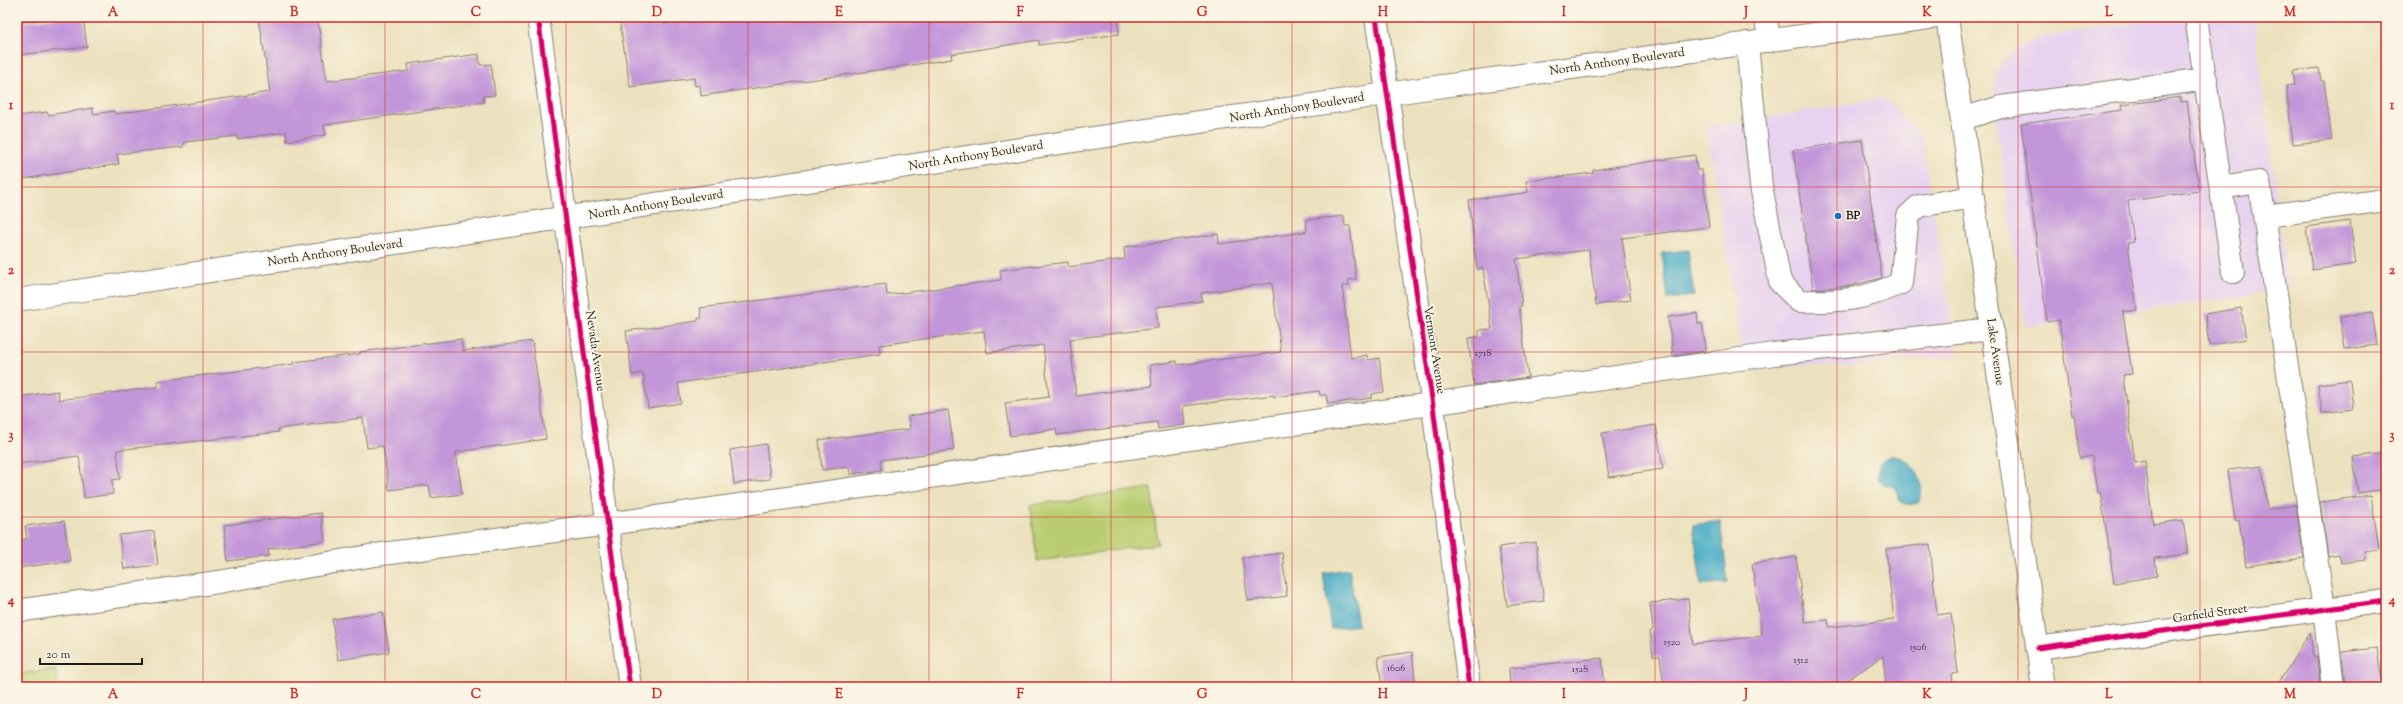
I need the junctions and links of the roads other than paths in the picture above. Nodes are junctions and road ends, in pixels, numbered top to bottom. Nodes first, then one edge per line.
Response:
1 (538, 17) edge
2 (1376, 17) edge
3 (1766, 17) edge
4 (1936, 17) edge
5 (1947, 17) edge
6 (2196, 17) edge
7 (1769, 41) junction
8 (1746, 44) junction
9 (2206, 79) junction
10 (1386, 94) junction
11 (1962, 119) junction
12 (2221, 188) junction
13 (1973, 197) junction
14 (2386, 200) edge
15 (2264, 216) junction
16 (567, 219) junction
17 (2233, 272) dead end
18 (17, 300) edge
19 (1992, 329) junction
20 (1432, 406) junction
21 (608, 524) junction
22 (2386, 601) edge
23 (2324, 609) junction
24 (17, 611) edge
25 (2037, 648) junction
26 (630, 687) edge
27 (1469, 687) edge
28 (2043, 687) edge
29 (2333, 687) edge

1 - 16 main road, Nevada Avenue
2 - 10 main road, Vermont Avenue
3 - 7 main road
4 - 7 main road, North Anthony Boulevard
5 - 11 main road, Lake Avenue
6 - 9 main road
7 - 8 main road, North Anthony Boulevard
8 - 10 main road, North Anthony Boulevard
8 - 13 main road
9 - 11 main road
9 - 12 main road
10 - 16 main road, North Anthony Boulevard
10 - 20 main road, Vermont Avenue
11 - 13 main road, Lake Avenue
12 - 15 main road
12 - 17 main road
13 - 19 main road, Lake Avenue
14 - 15 main road
15 - 23 main road
16 - 18 main road, North Anthony Boulevard
16 - 21 main road, Nevada Avenue
19 - 20 main road
19 - 25 main road, Lake Avenue
20 - 21 main road
20 - 27 main road, Vermont Avenue
21 - 24 main road
21 - 26 main road, Nevada Avenue
22 - 23 main road, Garfield Street
23 - 25 main road, Garfield Street
23 - 29 main road
25 - 28 main road, Lake Avenue

